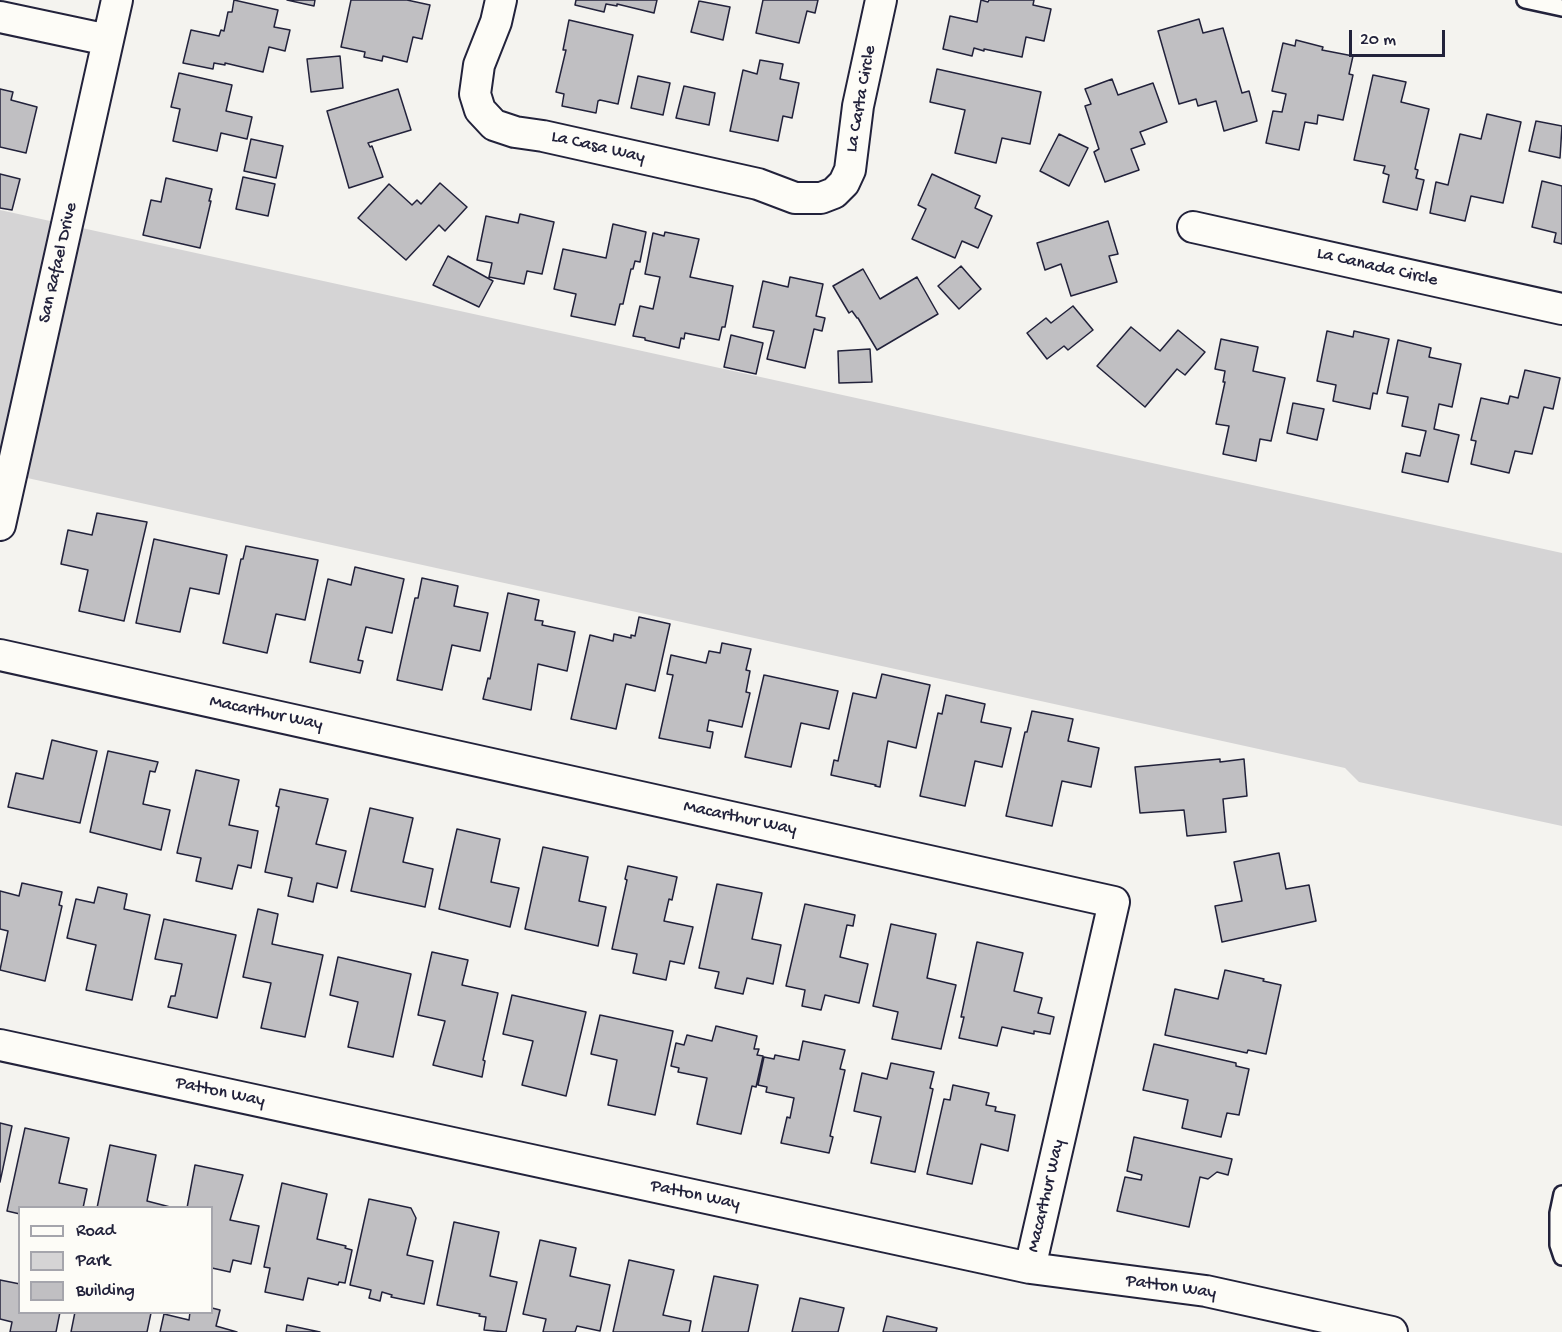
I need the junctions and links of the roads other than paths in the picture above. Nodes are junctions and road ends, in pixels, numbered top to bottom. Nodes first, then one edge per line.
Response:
1 (117, 0) edge
2 (501, 0) edge
3 (881, 0) edge
4 (1525, 0) edge
5 (1562, 8) edge
6 (0, 17) edge
7 (108, 40) junction
8 (834, 194) joint
9 (1193, 227) dead end
10 (1562, 309) edge
11 (0, 525) edge
12 (0, 655) edge
13 (0, 1045) edge
14 (1562, 1194) edge
15 (1562, 1257) edge
16 (1030, 1268) junction
17 (1286, 1320) edge
18 (1392, 1332) edge

1 - 7 street, San Rafael Drive
2 - 8 street, La Casa Way
3 - 8 street, La Carta Circle
4 - 5 lane
6 - 7 street
7 - 11 street, San Rafael Drive
9 - 10 street, La Canada Circle
12 - 16 street, Macarthur Way
13 - 16 street, Patton Way
14 - 15 lane
16 - 17 street, Patton Way
17 - 18 street, Patton Way

